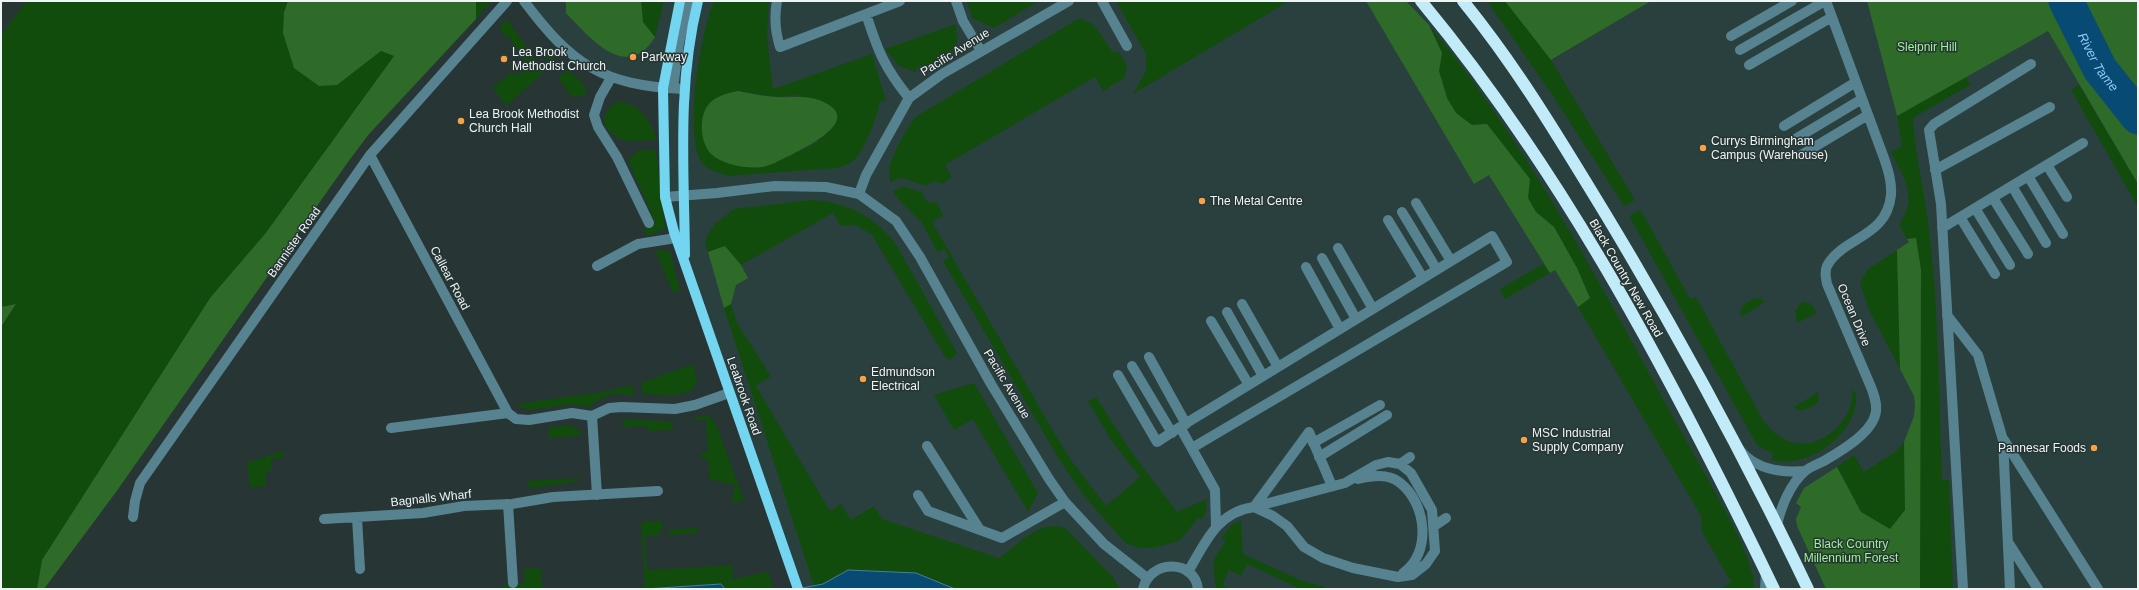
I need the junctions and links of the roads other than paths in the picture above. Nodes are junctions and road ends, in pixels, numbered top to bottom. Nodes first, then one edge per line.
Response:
1 (507, 1) edge
2 (524, 1) edge
3 (680, 1) edge
4 (689, 1) edge
5 (698, 1) edge
6 (777, 1) edge
7 (900, 1) edge
8 (956, 1) edge
9 (1069, 1) edge
10 (1102, 1) edge
11 (1421, 1) edge
12 (1463, 1) edge
13 (1792, 1) edge
14 (1825, 1) edge
15 (866, 14) junction
16 (1832, 17) junction
17 (1732, 36) dead end
18 (1127, 46) dead end
19 (1740, 50) dead end
20 (981, 51) junction
21 (2031, 64) dead end
22 (1749, 66) dead end
23 (611, 78) junction
24 (1856, 82) junction
25 (673, 88) junction
26 (910, 98) junction
27 (1862, 99) junction
28 (2050, 108) dead end
29 (1868, 114) junction
30 (1784, 126) dead end
31 (1792, 141) dead end
32 (2083, 143) dead end
33 (370, 155) junction
34 (1800, 155) dead end
35 (2047, 165) junction
36 (1935, 170) junction
37 (2028, 176) junction
38 (2012, 186) junction
39 (859, 194) junction
40 (684, 196) junction
41 (665, 197) junction
42 (2067, 197) dead end
43 (1992, 198) junction
44 (1416, 204) dead end
45 (1975, 208) junction
46 (1402, 212) dead end
47 (1960, 217) junction
48 (1388, 220) dead end
49 (649, 223) dead end
50 (1942, 228) junction
51 (2063, 234) dead end
52 (676, 238) junction
53 (2046, 244) dead end
54 (1338, 248) dead end
55 (2028, 254) dead end
56 (1322, 258) dead end
57 (685, 261) junction
58 (1451, 261) junction
59 (2010, 265) dead end
60 (597, 266) dead end
61 (1306, 267) dead end
62 (1437, 270) junction
63 (1995, 274) dead end
64 (1423, 278) junction
65 (1242, 304) dead end
66 (1373, 309) junction
67 (1227, 312) dead end
68 (1947, 315) junction
69 (1356, 319) junction
70 (1211, 321) dead end
71 (1340, 329) junction
72 (1149, 357) dead end
73 (1132, 366) dead end
74 (1278, 367) junction
75 (1118, 375) dead end
76 (1263, 376) junction
77 (1249, 385) junction
78 (728, 393) junction
79 (1380, 405) dead end
80 (508, 413) junction
81 (1386, 415) dead end
82 (592, 416) junction
83 (391, 428) dead end
84 (1179, 428) junction
85 (2004, 440) junction
86 (1313, 443) junction
87 (927, 446) dead end
88 (1737, 446) junction
89 (1192, 448) junction
90 (1319, 457) junction
91 (1410, 457) dead end
92 (1400, 464) junction
93 (1805, 471) junction
94 (1345, 483) junction
95 (1332, 486) junction
96 (658, 491) dead end
97 (597, 495) junction
98 (918, 495) dead end
99 (1065, 502) junction
100 (508, 504) junction
101 (1254, 507) junction
102 (133, 517) dead end
103 (357, 518) junction
104 (1446, 518) dead end
105 (324, 519) dead end
106 (1777, 525) junction
107 (1216, 526) junction
108 (1434, 526) junction
109 (980, 530) junction
110 (2008, 541) junction
111 (360, 569) dead end
112 (1188, 572) junction
113 (1766, 572) junction
114 (1398, 577) junction
115 (1147, 578) junction
116 (513, 583) dead end
117 (798, 589) edge
118 (1143, 589) edge
119 (1198, 589) edge
120 (1765, 589) edge
121 (1774, 589) edge
122 (1808, 589) edge
123 (1963, 589) edge
124 (2010, 589) edge
125 (2038, 589) edge
126 (2098, 589) edge

1 - 33 street, Bannister Road
2 - 23 street
3 - 25 main road, Leabrook Road
4 - 25 street
5 - 25 main road, Leabrook Road
6 - 15 street
7 - 15 street
8 - 20 street
9 - 20 street, Pacific Avenue
10 - 18 street
11 - 113 highway, Black Country New Road
12 - 88 highway, Black Country New Road
13 - 17 street
14 - 16 street
14 - 19 street
15 - 26 street
16 - 22 street
16 - 24 street
20 - 26 street, Pacific Avenue
21 - 36 street
23 - 25 street
23 - 49 street
24 - 27 street
24 - 30 street
25 - 40 main road, Leabrook Road
25 - 41 main road, Leabrook Road
26 - 39 street, Pacific Avenue
27 - 29 street
27 - 31 street
28 - 36 street
29 - 34 street
29 - 93 street, Ocean Drive
32 - 35 street
33 - 80 street, Callear Road
33 - 102 street, Bannister Road
35 - 37 street
35 - 42 street
36 - 50 street
37 - 38 street
37 - 51 street
38 - 43 street
38 - 53 street
39 - 40 street, Pacific Avenue
39 - 99 street, Pacific Avenue
40 - 41 street, Pacific Avenue
40 - 57 main road, Leabrook Road
41 - 52 main road, Leabrook Road
43 - 45 street
43 - 55 street
44 - 58 street
45 - 47 street
45 - 59 street
46 - 62 street
47 - 50 street
47 - 63 street
48 - 64 street
50 - 68 street
52 - 57 main road, Leabrook Road
52 - 60 street
54 - 66 street
56 - 69 street
57 - 78 main road, Leabrook Road
58 - 62 street
58 - 89 street
61 - 71 street
62 - 64 street
64 - 66 street
65 - 74 street
66 - 69 street
67 - 76 street
68 - 85 street
68 - 123 street
69 - 71 street
70 - 77 street
71 - 74 street
72 - 84 street
73 - 84 street
74 - 76 street
75 - 84 street
76 - 77 street
77 - 84 street
78 - 82 street
78 - 117 main road, Leabrook Road
79 - 86 street
80 - 82 street
80 - 83 street
81 - 90 street
82 - 97 street
84 - 89 street
85 - 110 street
85 - 126 street
86 - 90 street
86 - 101 street
87 - 109 street
88 - 93 street, Ocean Drive
88 - 106 highway, Black Country New Road
89 - 107 street
90 - 95 street
91 - 92 street
92 - 94 street
92 - 108 street
93 - 106 street, Ocean Drive
94 - 95 street
94 - 114 street
95 - 101 street
96 - 97 street, Bagnalls Wharf
97 - 100 street, Bagnalls Wharf
98 - 109 street
99 - 109 street
99 - 115 street, Pacific Avenue
100 - 103 street, Bagnalls Wharf
100 - 116 street
101 - 107 street
101 - 114 street
103 - 105 street, Bagnalls Wharf
103 - 111 street
104 - 108 street
106 - 122 highway, Black Country New Road
107 - 112 street
108 - 114 street
110 - 124 street
110 - 125 street
112 - 115 street
112 - 119 street
113 - 120 street
113 - 121 highway, Black Country New Road
115 - 118 street

